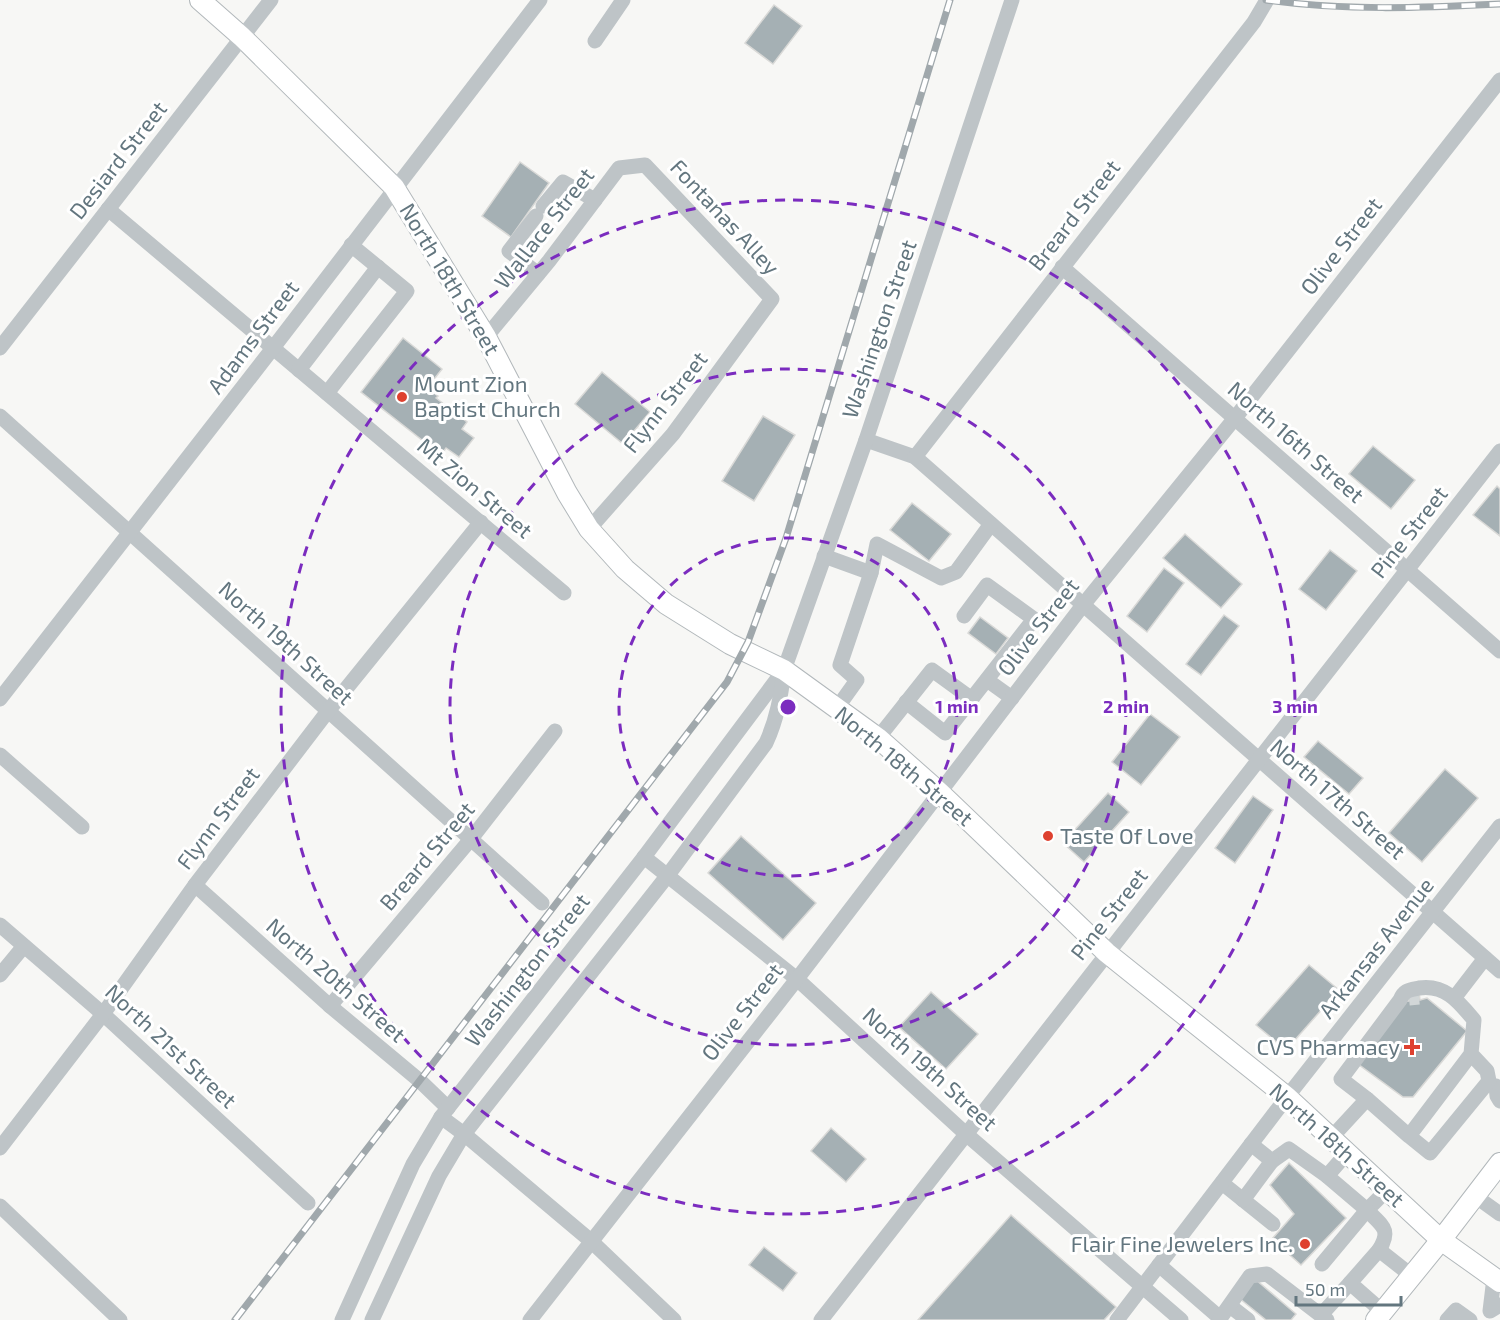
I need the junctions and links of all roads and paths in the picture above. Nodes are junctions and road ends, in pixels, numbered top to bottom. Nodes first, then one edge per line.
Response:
1 (200, 0) edge
2 (271, 0) edge
3 (540, 0) edge
4 (623, 0) edge
5 (1012, 0) edge
6 (1268, 0) edge
7 (242, 37) junction
8 (596, 41) dead end
9 (1500, 80) edge
10 (645, 165) joint
11 (394, 187) junction
12 (595, 200) junction
13 (108, 209) junction
14 (351, 245) junction
15 (378, 267) junction
16 (1062, 267) junction
17 (538, 274) junction
18 (772, 299) joint
19 (486, 337) junction
20 (0, 348) edge
21 (273, 348) junction
22 (299, 370) junction
23 (327, 393) junction
24 (0, 416) edge
25 (1235, 418) junction
26 (866, 440) junction
27 (1500, 452) edge
28 (915, 458) junction
29 (481, 522) junction
30 (991, 524) junction
31 (590, 530) junction
32 (130, 533) junction
33 (824, 556) junction
34 (1407, 570) junction
35 (871, 573) junction
36 (564, 593) dead end
37 (1083, 605) junction
38 (964, 616) dead end
39 (1500, 651) edge
40 (784, 670) junction
41 (987, 681) junction
42 (1012, 698) junction
43 (0, 699) edge
44 (972, 699) junction
45 (906, 702) junction
46 (837, 708) junction
47 (328, 711) junction
48 (555, 731) dead end
49 (878, 738) junction
50 (0, 755) edge
51 (1259, 760) junction
52 (939, 792) junction
53 (1500, 826) edge
54 (81, 827) dead end
55 (471, 839) junction
56 (644, 857) junction
57 (668, 875) junction
58 (195, 885) junction
59 (542, 903) dead end
60 (1432, 912) junction
61 (0, 925) edge
62 (24, 946) junction
63 (1107, 953) junction
64 (1485, 958) junction
65 (1500, 971) edge
66 (0, 975) edge
67 (1381, 977) junction
68 (797, 979) junction
69 (1455, 997) junction
70 (1409, 998) junction
71 (330, 1006) junction
72 (104, 1014) junction
73 (1471, 1054) junction
74 (1495, 1084) edge
75 (1287, 1097) junction
76 (1367, 1099) junction
77 (1500, 1101) edge
78 (444, 1113) junction
79 (464, 1134) junction
80 (966, 1134) junction
81 (1409, 1136) junction
82 (1331, 1138) junction
83 (1251, 1144) junction
84 (0, 1148) edge
85 (1347, 1153) junction
86 (1272, 1161) junction
87 (1500, 1163) edge
88 (1327, 1176) junction
89 (1222, 1183) junction
90 (1387, 1190) junction
91 (1475, 1196) junction
92 (1243, 1200) junction
93 (308, 1203) dead end
94 (0, 1206) edge
95 (1367, 1210) junction
96 (1500, 1214) edge
97 (1273, 1224) dead end
98 (1441, 1240) junction
99 (591, 1241) junction
100 (1379, 1250) junction
101 (1322, 1264) dead end
102 (1159, 1265) junction
103 (1412, 1276) junction
104 (1497, 1280) edge
105 (1350, 1283) junction
106 (1144, 1287) junction
107 (1491, 1312) edge
108 (1223, 1315) edge
109 (1380, 1316) edge
110 (1324, 1317) edge
111 (120, 1320) edge
112 (342, 1320) edge
113 (372, 1320) edge
114 (530, 1320) edge
115 (674, 1320) edge
116 (821, 1320) edge
117 (1117, 1320) edge
118 (1181, 1320) edge
119 (1248, 1320) edge
120 (1447, 1320) edge
121 (1470, 1320) edge

1 - 7 main road, North 18th Street
2 - 7 street, Desiard Street
3 - 11 street, Adams Street
4 - 8 street
5 - 26 street, Washington Street
6 - 16 street, Breard Street
7 - 11 main road, North 18th Street
7 - 13 street, Desiard Street
9 - 25 street, Olive Street
10 - 12 street, Wallace Street
10 - 18 street, Fontanas Alley
11 - 14 street, Adams Street
11 - 19 main road, North 18th Street
12 - 17 street, Wallace Street
12 - 17 street
13 - 20 street, Desiard Street
13 - 21 street, Mt Zion Street
14 - 15 street
14 - 21 street, Adams Street
15 - 22 street
15 - 23 street
16 - 25 street, North 16th Street
16 - 28 street, Breard Street
17 - 19 street, Wallace Street
18 - 31 street, Flynn Street
19 - 31 main road, North 18th Street
21 - 22 street, Mt Zion Street
21 - 32 street, Adams Street
22 - 23 street, Mt Zion Street
23 - 29 street, Mt Zion Street
24 - 32 street, North 19th Street
25 - 34 street, North 16th Street
25 - 37 street, Olive Street
26 - 28 street, North 17th Street
26 - 33 street, Washington Street
27 - 34 street, Pine Street
28 - 30 street, North 17th Street
29 - 36 street, Mt Zion Street
29 - 47 street, Flynn Street
30 - 35 street
30 - 37 street, North 17th Street
31 - 40 main road, North 18th Street
32 - 43 street, Adams Street
32 - 47 street, North 19th Street
33 - 35 street
33 - 40 street, Washington Street
34 - 39 street, North 16th Street
34 - 51 street, Pine Street
35 - 46 street
37 - 42 street, Olive Street
37 - 51 street, North 17th Street
38 - 41 street
40 - 46 main road, North 18th Street
40 - 56 street, Washington Street
40 - 57 street, Washington Street
41 - 42 street
41 - 44 street
42 - 52 street, Olive Street
44 - 45 street
44 - 45 street
45 - 49 street
46 - 49 main road, North 18th Street
47 - 55 street, North 19th Street
47 - 58 street, Flynn Street
48 - 55 street, Breard Street
49 - 52 main road, North 18th Street
50 - 54 street
51 - 60 street, North 17th Street
51 - 63 street, Pine Street
52 - 63 main road, North 18th Street
52 - 68 street, Olive Street
53 - 60 street, Arkansas Avenue
55 - 59 street, North 19th Street
55 - 71 street, Breard Street
56 - 57 street, North 19th Street
56 - 78 street, Washington Street
57 - 68 street, North 19th Street
57 - 79 street, Washington Street
58 - 71 street, North 20th Street
58 - 72 street, Flynn Street
60 - 64 street, North 17th Street
60 - 67 street, Arkansas Avenue
61 - 62 street, North 21st Street
62 - 66 street
62 - 72 street, North 21st Street
63 - 75 main road, North 18th Street
63 - 80 street, Pine Street
64 - 65 street, North 17th Street
64 - 69 street
67 - 70 street
67 - 75 street, Arkansas Avenue
68 - 80 street, North 19th Street
68 - 99 street, Olive Street
69 - 70 street
69 - 73 street
70 - 76 street
71 - 78 street, North 20th Street
72 - 84 street, Flynn Street
72 - 93 street, North 21st Street
73 - 74 street
73 - 81 street
74 - 77 street
74 - 81 street
75 - 82 main road, North 18th Street
75 - 83 street, Arkansas Avenue
76 - 81 street
76 - 82 street
78 - 79 street, North 20th Street
78 - 112 street, Washington Street
79 - 99 street, North 20th Street
79 - 113 street, Washington Street
80 - 106 street, North 19th Street
80 - 116 street, Pine Street
82 - 85 main road, North 18th Street
83 - 86 street
83 - 89 street, Arkansas Avenue
85 - 88 street
85 - 90 main road, North 18th Street
86 - 88 street
86 - 92 street
87 - 91 main road
88 - 95 street
89 - 92 street
89 - 102 street, Arkansas Avenue
90 - 95 street
90 - 98 main road, North 18th Street
91 - 96 street
91 - 98 main road
92 - 97 street
94 - 111 street
95 - 100 street
95 - 101 street
98 - 103 main road
98 - 104 main road, North 18th Street
99 - 114 street, Olive Street
99 - 115 street, North 20th Street
100 - 103 street
100 - 105 street
102 - 106 street, Arkansas Avenue
102 - 108 street
103 - 109 main road
104 - 107 street
105 - 109 street
105 - 110 street
106 - 117 street, Arkansas Avenue
106 - 118 street, North 19th Street
108 - 110 street
108 - 119 street
120 - 121 street

